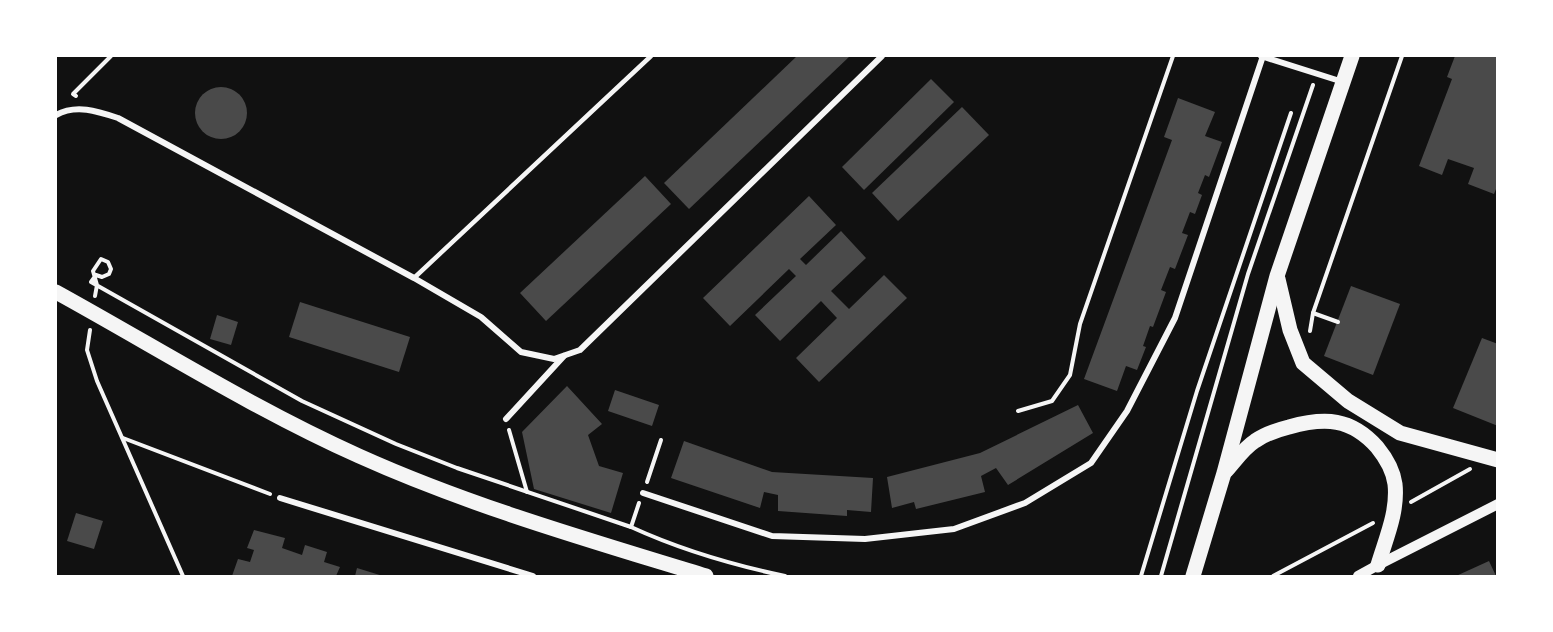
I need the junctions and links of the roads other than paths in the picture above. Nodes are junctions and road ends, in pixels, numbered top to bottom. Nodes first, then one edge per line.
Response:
1 (651, 56) edge
2 (882, 56) edge
3 (1261, 56) edge
4 (1352, 56) edge
5 (1343, 82) junction
6 (56, 115) edge
7 (1277, 276) junction
8 (414, 278) junction
9 (56, 292) edge
10 (564, 356) junction
11 (506, 419) road end
12 (1497, 460) edge
13 (1224, 473) junction
14 (643, 493) road end
15 (280, 498) road end
16 (1497, 504) edge
17 (1378, 565) junction
18 (533, 576) edge
19 (706, 576) edge
20 (1193, 576) edge
21 (1358, 576) edge

1 - 8 lane
2 - 10 street
3 - 5 street
3 - 14 street
4 - 5 main road
5 - 7 main road
6 - 8 street
7 - 12 main road
7 - 13 main road
8 - 10 street
9 - 19 main road
10 - 11 street
13 - 17 main road
13 - 20 main road
15 - 18 street
16 - 17 street
17 - 21 street

